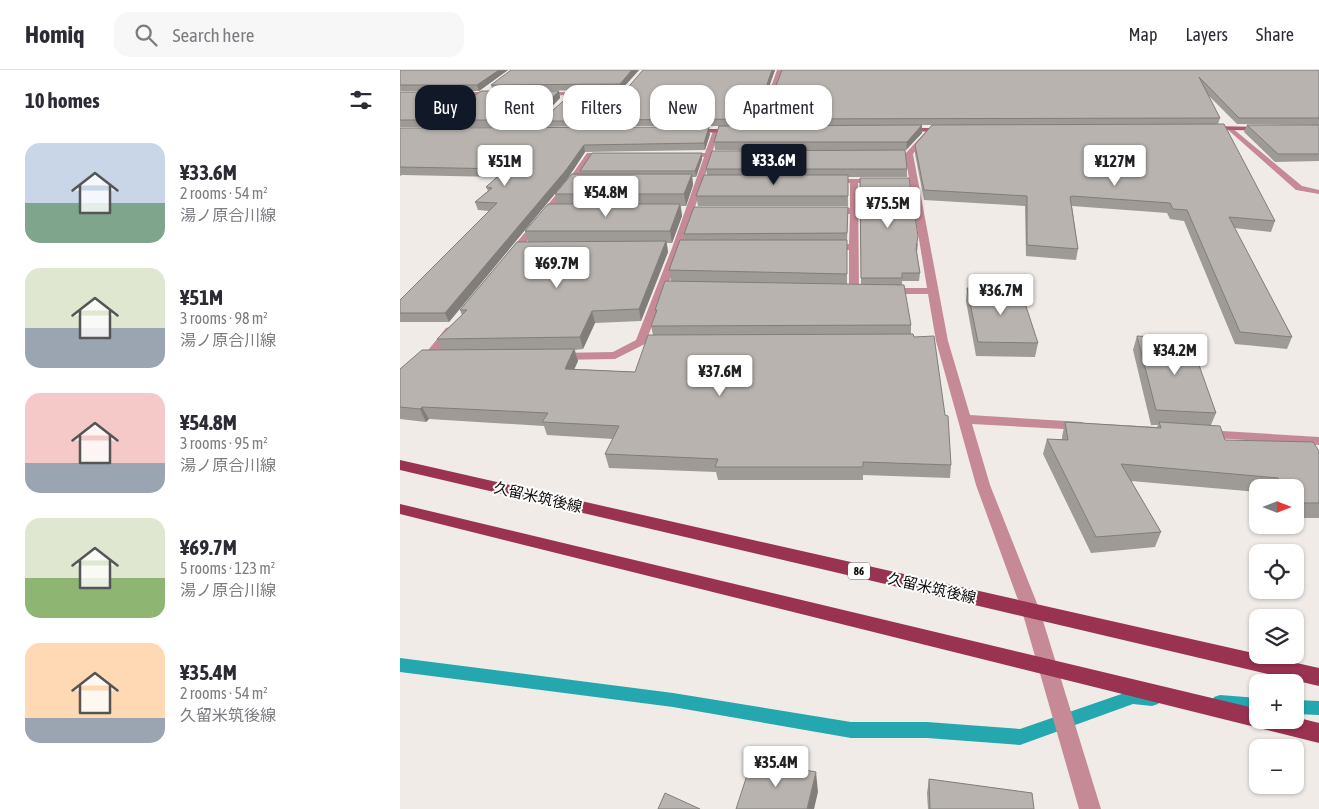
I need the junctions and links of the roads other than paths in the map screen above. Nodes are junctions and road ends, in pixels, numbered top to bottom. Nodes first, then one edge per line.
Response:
1 (780, 70) edge
2 (496, 84) edge
3 (476, 94) edge
4 (482, 94) junction
5 (486, 94) edge
6 (476, 99) edge
7 (558, 106) edge
8 (1199, 128) edge
9 (1229, 128) junction
10 (1275, 128) edge
11 (891, 130) edge
12 (929, 130) junction
13 (959, 130) edge
14 (427, 131) edge
15 (440, 131) edge
16 (524, 131) edge
17 (533, 131) junction
18 (542, 131) edge
19 (678, 131) edge
20 (716, 131) junction
21 (757, 131) junction
22 (767, 131) edge
23 (620, 155) edge
24 (679, 155) edge
25 (709, 155) junction
26 (738, 155) edge
27 (826, 181) edge
28 (854, 181) junction
29 (889, 181) edge
30 (1319, 192) edge
31 (815, 211) edge
32 (854, 211) junction
33 (814, 247) edge
34 (853, 247) junction
35 (504, 264) edge
36 (932, 291) junction
37 (454, 326) edge
38 (448, 357) edge
39 (548, 357) edge
40 (963, 419) junction
41 (1092, 427) edge
42 (1191, 433) edge
43 (1319, 441) edge
44 (400, 465) edge
45 (400, 509) edge
46 (1031, 611) junction
47 (1047, 665) junction
48 (1319, 677) edge
49 (1249, 716) edge
50 (1303, 729) edge
51 (1319, 733) edge
52 (1090, 809) edge

1 - 21 street
2 - 4 street
3 - 4 street
4 - 5 street
4 - 6 street
7 - 17 street
8 - 9 main road
9 - 10 main road
9 - 30 street
11 - 12 main road
12 - 13 main road
12 - 36 street
14 - 15 main road
16 - 17 main road
17 - 18 main road
19 - 20 main road
20 - 21 main road
20 - 25 street
21 - 22 main road
23 - 35 street
24 - 25 street
25 - 26 street
25 - 39 street
27 - 28 street
28 - 29 street
28 - 32 street
31 - 32 street
32 - 34 street
33 - 34 street
34 - 36 street
36 - 40 street
37 - 38 street
40 - 41 street
40 - 46 street
42 - 43 street
44 - 46 main road, 久留米筑後線 / 86
45 - 47 main road
46 - 47 street
46 - 48 main road, 久留米筑後線 / 86
47 - 49 main road
47 - 52 street
50 - 51 main road

